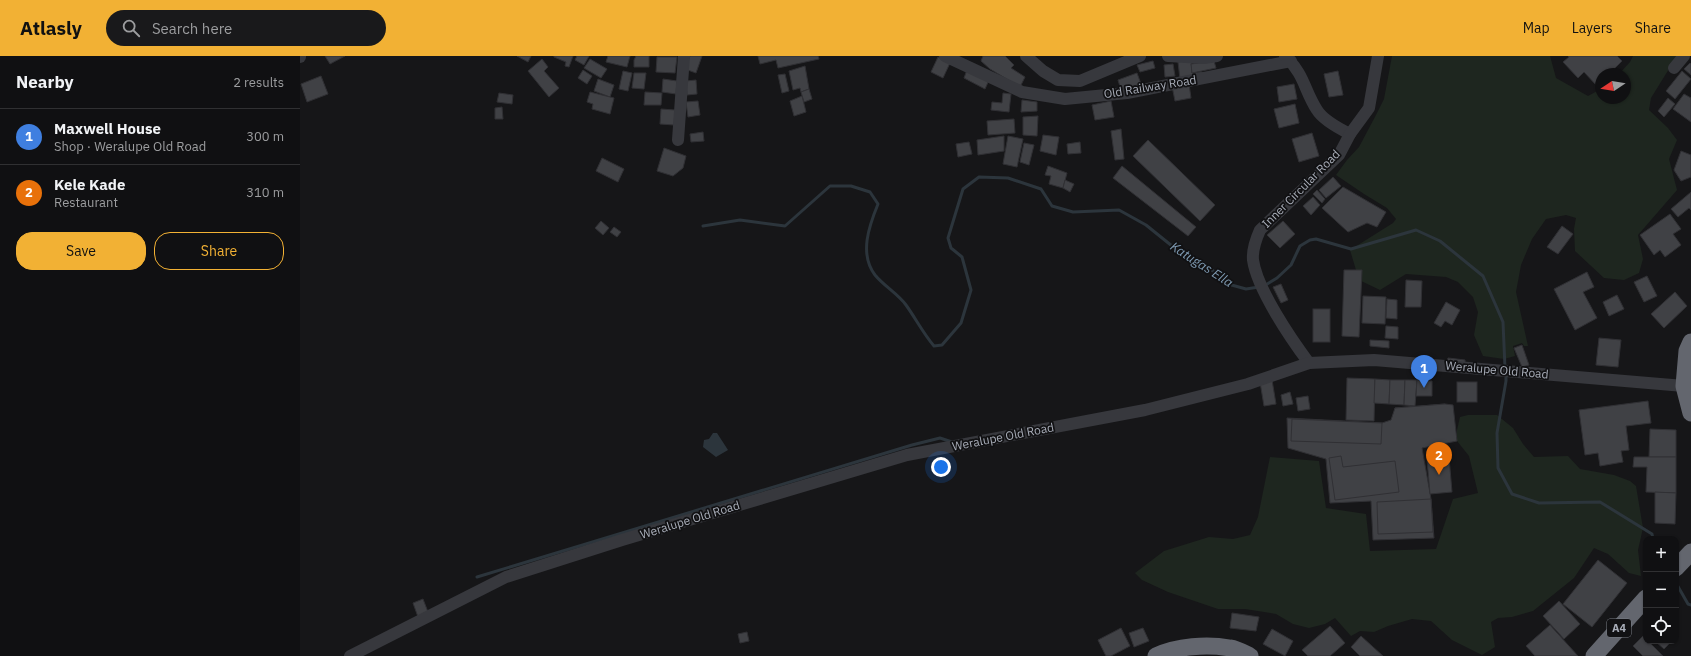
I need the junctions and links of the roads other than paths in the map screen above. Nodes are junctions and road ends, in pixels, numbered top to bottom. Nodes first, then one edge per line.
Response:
1 (684, 56) edge
2 (945, 56) edge
3 (1026, 56) edge
4 (1140, 56) edge
5 (1168, 56) edge
6 (1217, 56) edge
7 (1378, 56) edge
8 (1684, 56) edge
9 (1288, 59) edge
10 (1674, 68) dead end
11 (1350, 134) junction
12 (678, 140) dead end
13 (1691, 342) edge
14 (1309, 363) junction
15 (1684, 386) junction
16 (1691, 413) edge
17 (1643, 600) edge
18 (350, 656) edge
19 (1156, 656) edge
20 (1250, 656) edge
21 (1594, 656) edge

1 - 12 street
2 - 9 street, Old Railway Road
3 - 4 street
5 - 6 street
7 - 11 street, Inner Circular Road
8 - 10 street
9 - 11 street
11 - 14 street, Inner Circular Road
13 - 15 highway
14 - 15 street, Weralupe Old Road
14 - 18 street, Weralupe Old Road
15 - 16 highway
17 - 21 highway, A4
19 - 20 highway

